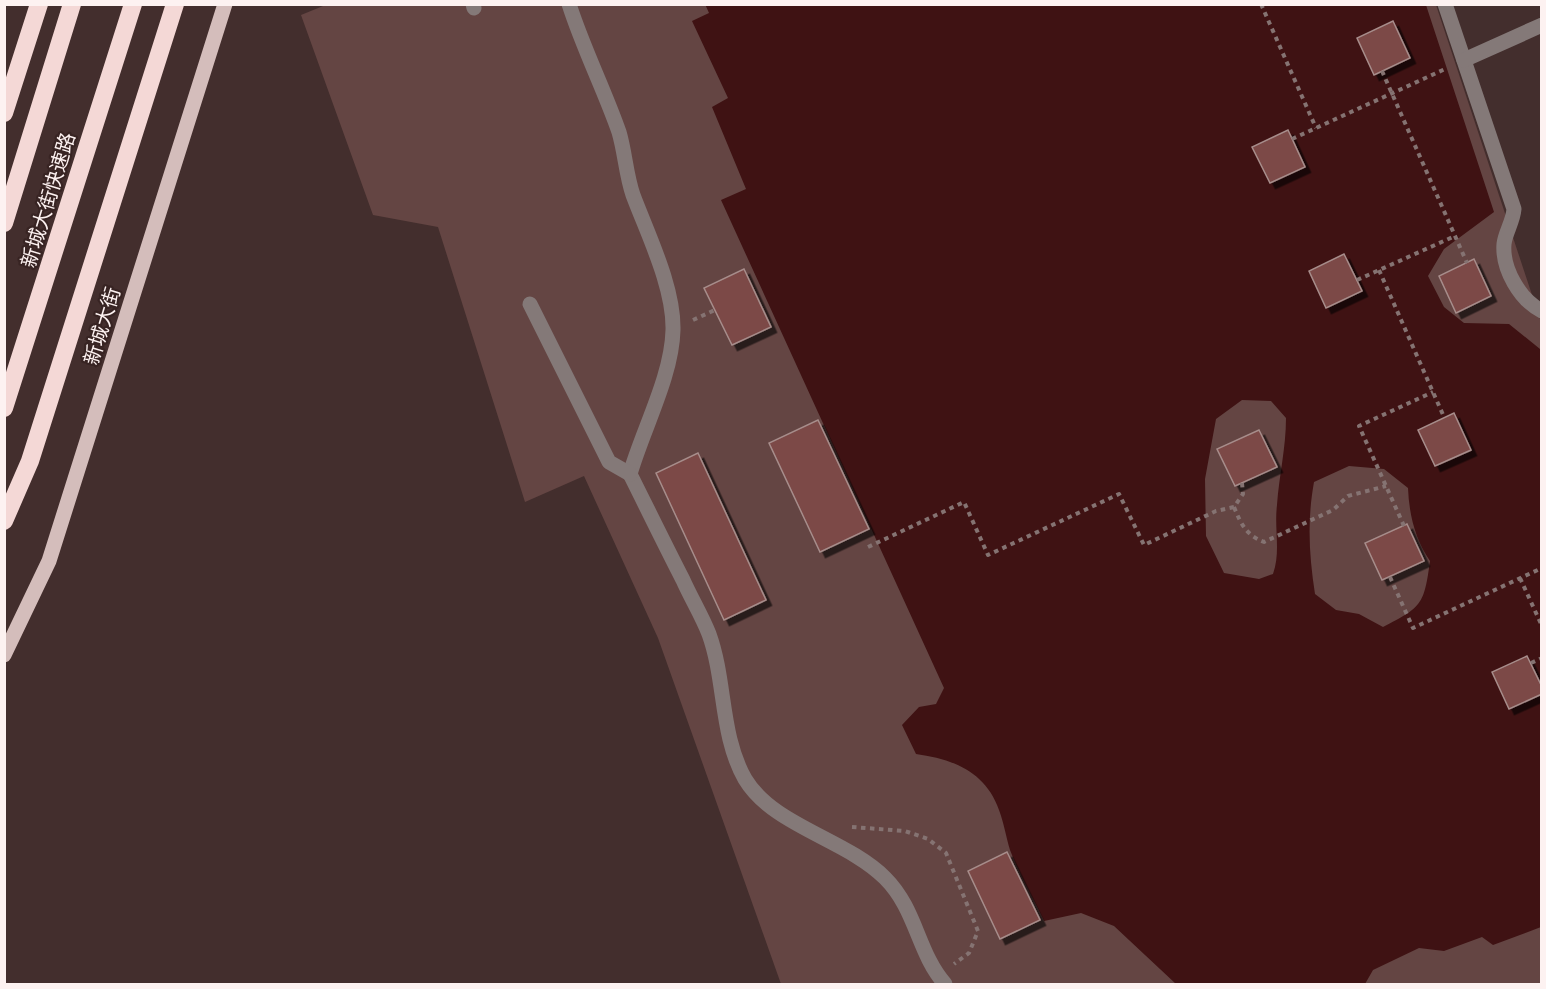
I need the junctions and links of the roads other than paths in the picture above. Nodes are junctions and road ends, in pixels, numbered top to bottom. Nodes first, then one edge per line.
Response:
1 (39, 4) edge
2 (72, 4) edge
3 (133, 4) edge
4 (175, 4) edge
5 (225, 4) edge
6 (569, 4) edge
7 (1445, 4) edge
8 (1542, 25) edge
9 (1460, 62) junction
10 (4, 113) edge
11 (4, 223) edge
12 (530, 304) dead end
13 (1542, 311) edge
14 (4, 408) edge
15 (630, 474) junction
16 (4, 521) edge
17 (4, 655) edge
18 (941, 980) edge

1 - 10 highway
2 - 11 highway, 新城大街快速路
3 - 14 highway, 新城大街快速路
4 - 16 highway
5 - 17 main road, 新城大街
6 - 15 lane
7 - 9 lane
8 - 9 lane
9 - 13 lane
12 - 15 lane
15 - 18 lane

